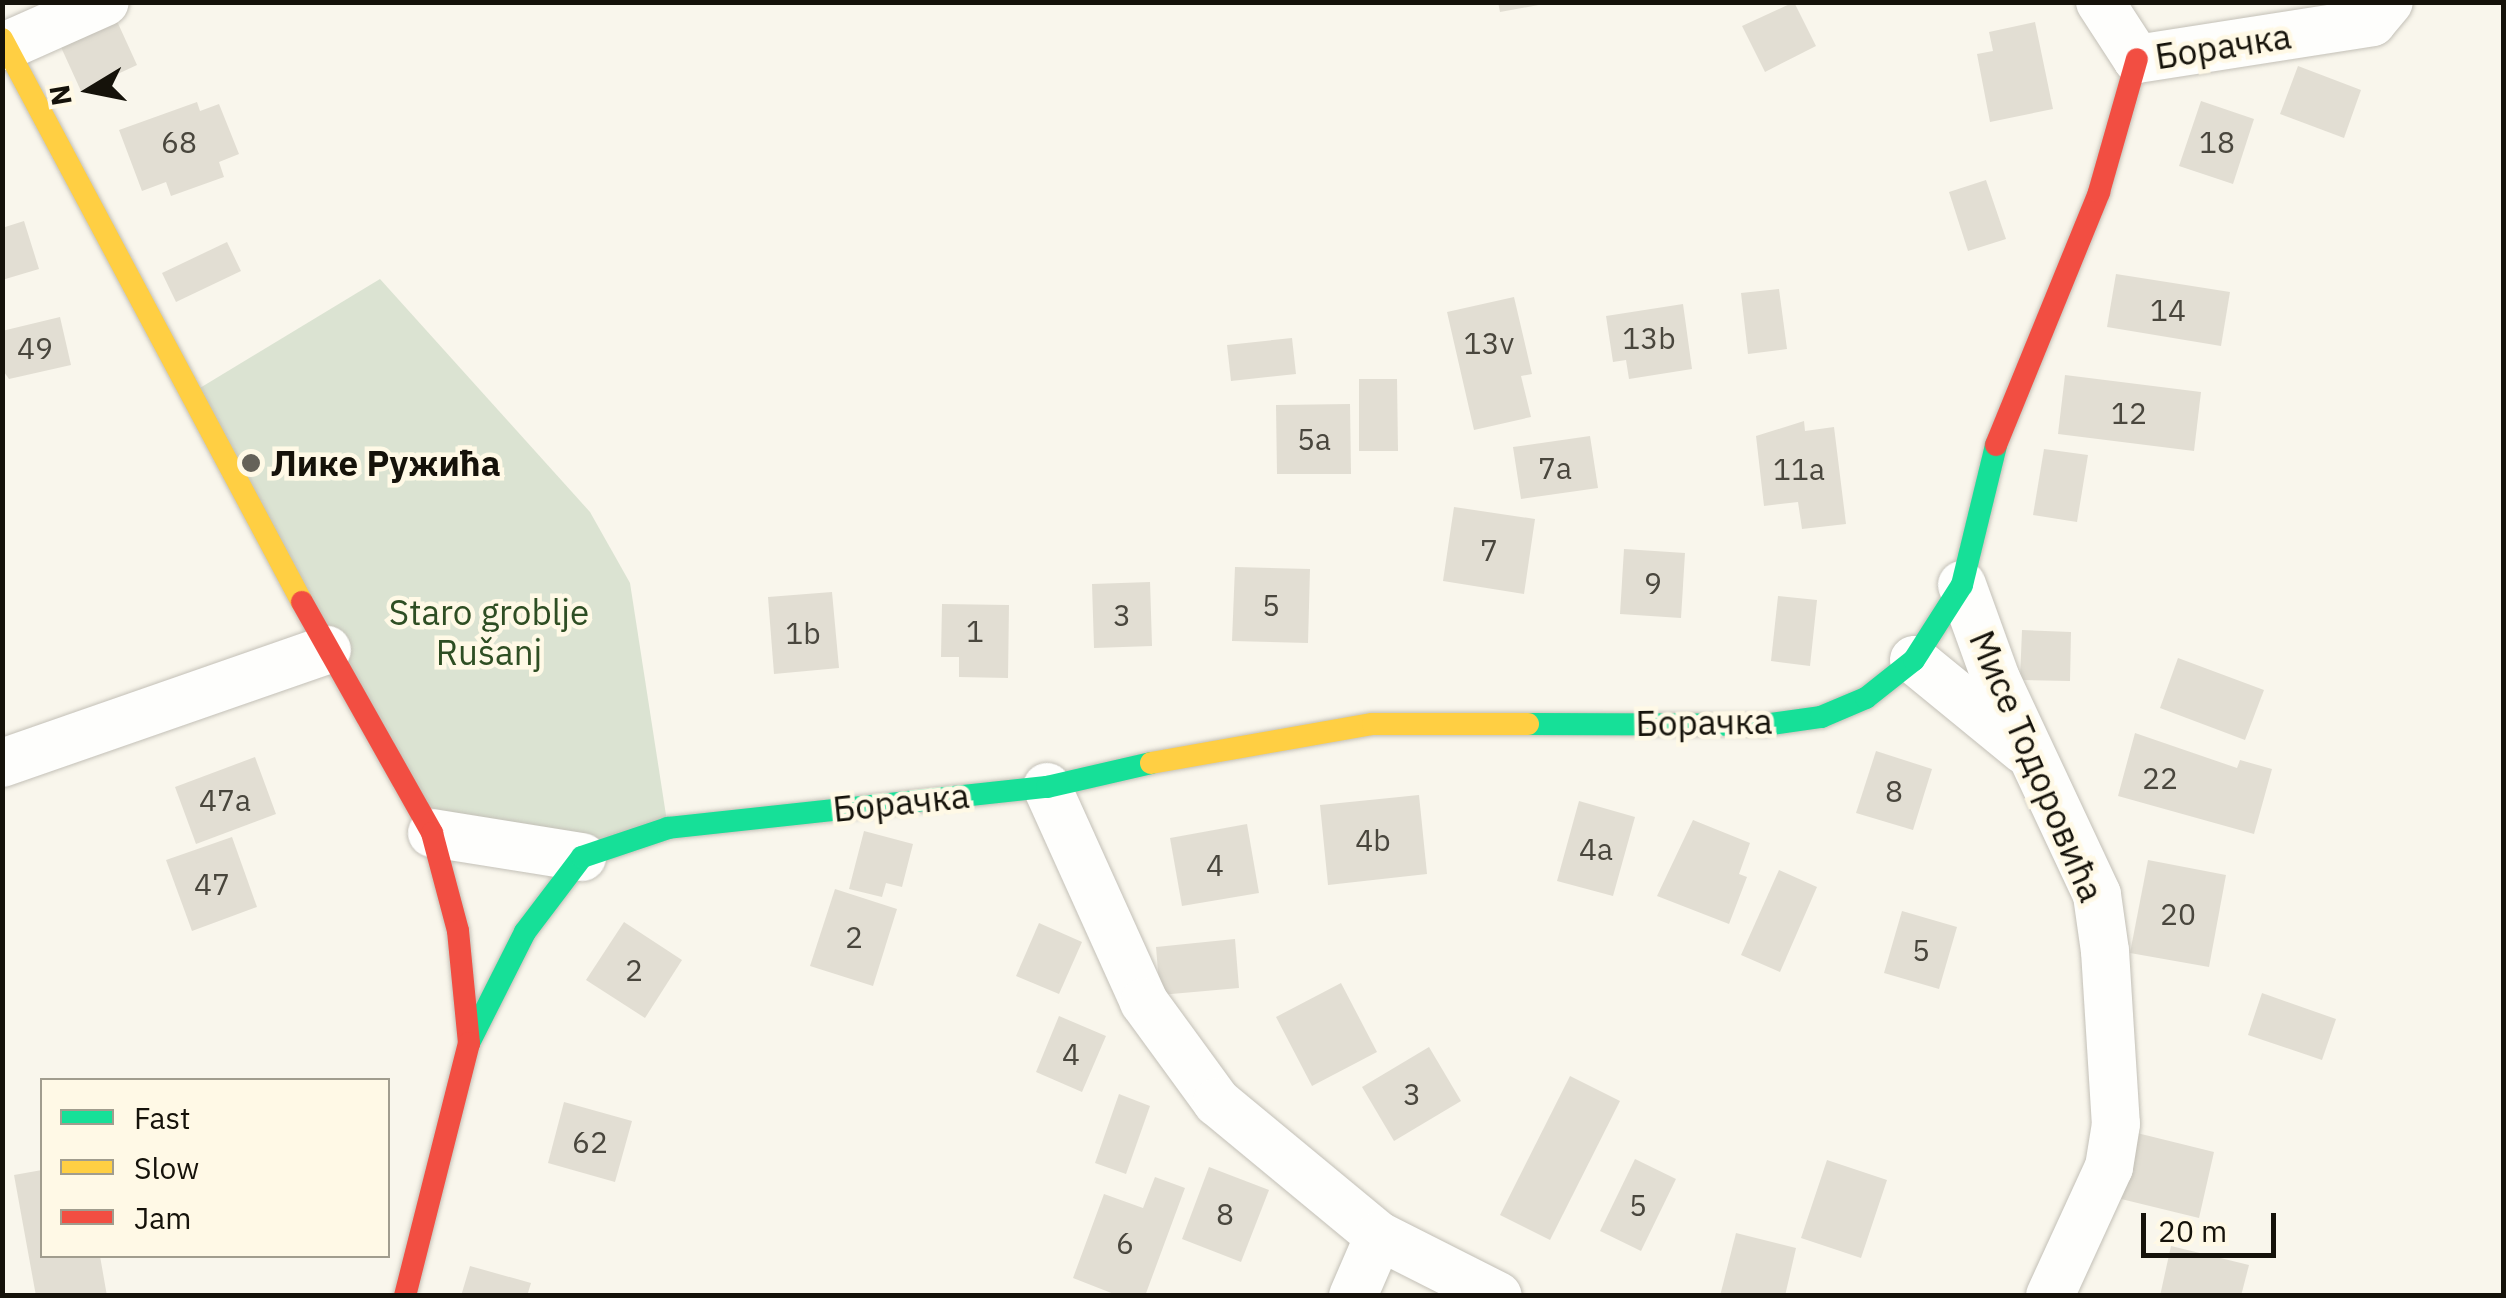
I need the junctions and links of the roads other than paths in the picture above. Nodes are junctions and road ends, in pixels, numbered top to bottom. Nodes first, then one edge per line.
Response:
1 (106, 2) edge
2 (2100, 2) edge
3 (2389, 2) edge
4 (4, 43) edge
5 (2137, 60) junction
6 (1962, 585) junction
7 (327, 650) junction
8 (1914, 660) junction
9 (2032, 756) junction
10 (2, 764) edge
11 (1047, 787) junction
12 (432, 833) junction
13 (582, 857) junction
14 (469, 1042) junction
15 (1379, 1236) junction
16 (405, 1296) edge
17 (1353, 1296) edge
18 (1498, 1296) edge
19 (2050, 1296) edge

1 - 4 street
2 - 5 street
3 - 5 street, Борачка
4 - 7 street
5 - 6 street, Борачка
6 - 8 street, Борачка
6 - 9 street, Мисе Тодоровића
7 - 10 street
7 - 12 street
8 - 9 street
8 - 11 street, Борачка
9 - 19 street, Мисе Тодоровића
11 - 13 street, Борачка
11 - 15 street
12 - 13 street, Борачка
12 - 14 street
13 - 14 street
14 - 16 street
15 - 17 street
15 - 18 street

